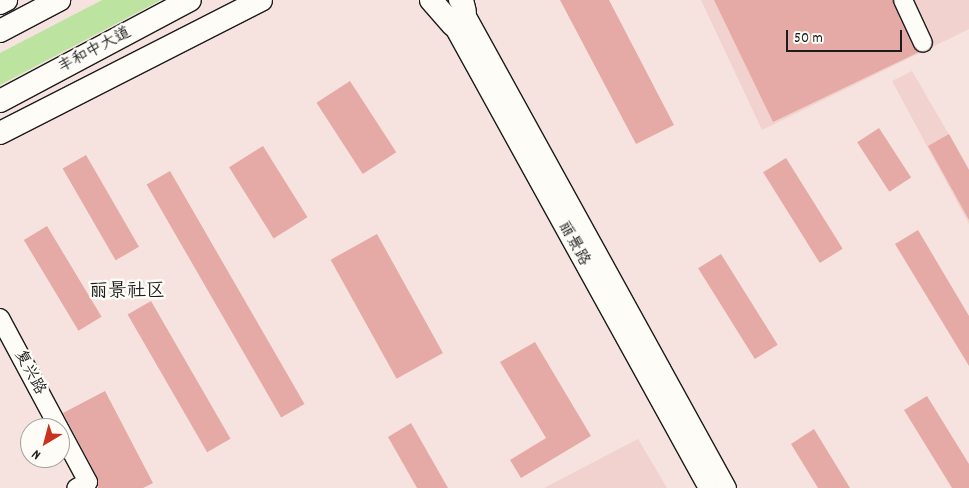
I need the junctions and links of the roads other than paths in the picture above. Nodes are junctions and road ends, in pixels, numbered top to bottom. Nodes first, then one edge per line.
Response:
1 (6, 0) edge
2 (59, 0) edge
3 (190, 0) edge
4 (261, 0) edge
5 (431, 0) edge
6 (437, 0) edge
7 (903, 0) edge
8 (0, 3) edge
9 (460, 9) edge
10 (0, 31) edge
11 (923, 43) dead end
12 (0, 101) edge
13 (0, 133) edge
14 (0, 318) edge
15 (54, 418) edge
16 (70, 448) edge
17 (76, 488) edge
18 (708, 488) edge
19 (727, 488) edge

1 - 8 main road
2 - 10 main road
3 - 12 main road, 丰和中大道
4 - 13 main road
5 - 9 main road
6 - 9 street, 丽景路
7 - 11 street
9 - 18 street, 丽景路
9 - 19 street, 丽景路
14 - 15 street, 复兴路
16 - 17 street, 复兴路

